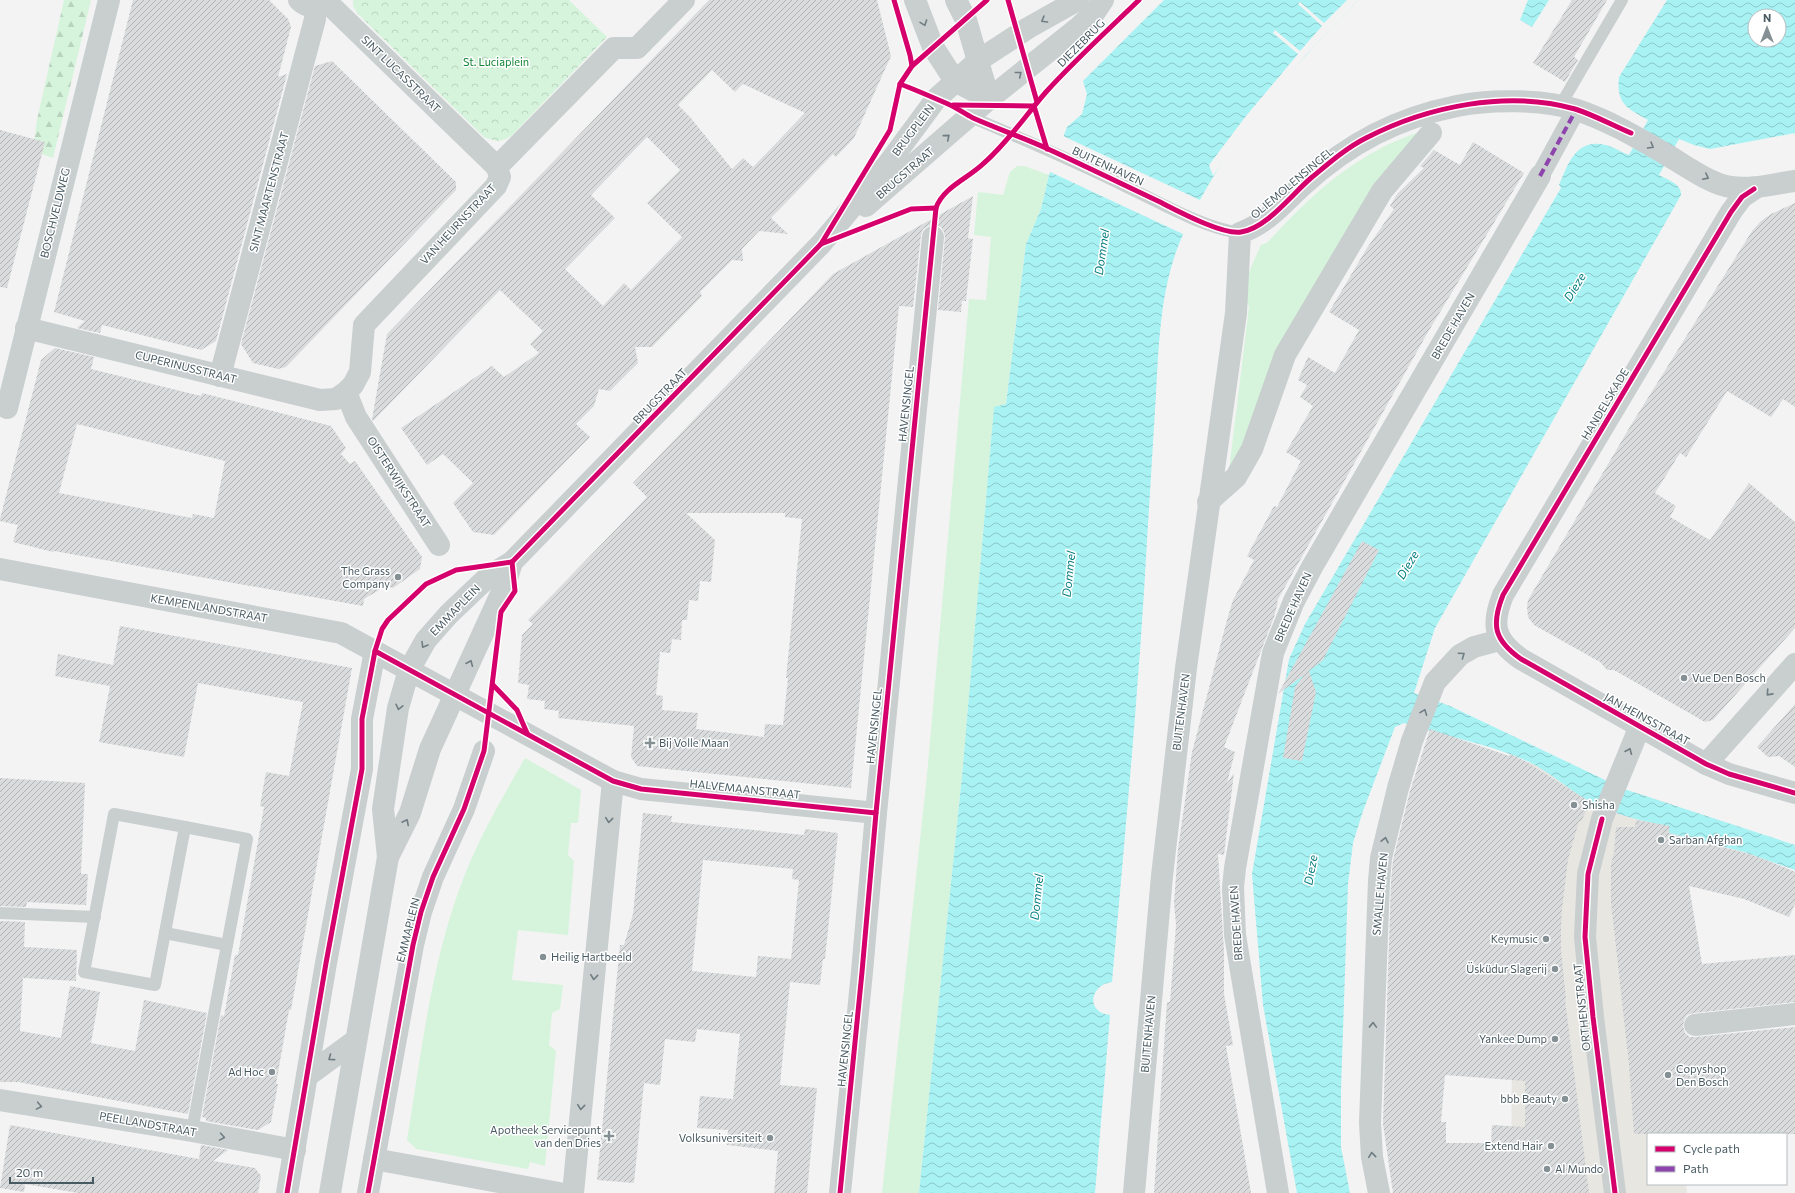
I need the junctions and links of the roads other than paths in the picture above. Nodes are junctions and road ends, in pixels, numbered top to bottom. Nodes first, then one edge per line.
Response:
1 (109, 0) edge
2 (684, 0) edge
3 (915, 0) edge
4 (956, 0) edge
5 (1078, 0) edge
6 (1103, 0) edge
7 (1622, 0) edge
8 (319, 3) edge
9 (979, 60) junction
10 (956, 81) junction
11 (989, 99) junction
12 (1568, 108) junction
13 (971, 117) junction
14 (1431, 133) dead end
15 (888, 164) joint
16 (497, 167) junction
17 (1540, 176) joint
18 (1795, 181) edge
19 (1754, 189) junction
20 (1240, 233) junction
21 (933, 237) dead end
22 (821, 244) junction
23 (26, 328) junction
24 (220, 376) junction
25 (346, 392) junction
26 (6, 408) dead end
27 (1208, 502) junction
28 (439, 545) dead end
29 (512, 562) junction
30 (0, 569) edge
31 (1500, 640) junction
32 (375, 651) junction
33 (1795, 664) edge
34 (409, 670) junction
35 (456, 695) junction
36 (1640, 726) junction
37 (484, 751) dead end
38 (1706, 764) junction
39 (613, 781) junction
40 (1795, 793) edge
41 (876, 813) junction
42 (185, 827) junction
43 (388, 857) junction
44 (0, 913) edge
45 (95, 917) junction
46 (165, 933) junction
47 (227, 945) junction
48 (1795, 1014) edge
49 (1696, 1025) dead end
50 (355, 1041) junction
51 (307, 1076) junction
52 (0, 1100) edge
53 (192, 1131) junction
54 (295, 1150) junction
55 (374, 1159) junction
56 (287, 1193) edge
57 (330, 1193) edge
58 (368, 1193) edge
59 (559, 1193) edge
60 (573, 1193) edge
61 (840, 1193) edge
62 (1134, 1193) edge
63 (1278, 1193) edge
64 (1379, 1193) edge
65 (1615, 1193) edge

1 - 23 street, BOSCHVELDWEG
2 - 16 street, VAN HEURNSTRAAT
3 -> 10 street
4 - 9 street
5 -> 9 street, BRUGPLEIN
11 -> 6 street
7 - 12 lane
8 - 16 street, SINT LUCASSTRAAT
8 - 24 street, SINT MAARTENSTRAAT
9 - 10 street, BRUGPLEIN
9 - 11 street
10 - 11 street
10 - 15 street, BRUGPLEIN
11 - 13 street
12 - 17 street, BREDE HAVEN
12 -> 19 street, OLIEMOLENSINGEL
12 - 20 street, OLIEMOLENSINGEL
13 - 20 lane, BUITENHAVEN
22 -> 13 street, BRUGSTRAAT
14 - 27 street
15 - 22 street, BRUGSTRAAT
16 - 25 street, VAN HEURNSTRAAT
17 - 63 street, BREDE HAVEN
18 - 19 street
19 - 31 street, HANDELSKADE
20 - 27 street, BUITENHAVEN
21 - 41 street, HAVENSINGEL
22 - 29 street, BRUGSTRAAT
23 - 24 street, CUPERINUSSTRAAT
23 - 26 street, BOSCHVELDWEG
24 - 25 street, CUPERINUSSTRAAT
25 - 28 street, OISTERWIJKSTRAAT
27 - 62 street, BUITENHAVEN
29 -> 34 street, EMMAPLEIN
35 -> 29 street, EMMAPLEIN
30 - 32 street, KEMPENLANDSTRAAT
31 - 36 street, JAN HEINSSTRAAT
64 -> 31 street, SMALLE HAVEN
32 - 34 street, KEMPENLANDSTRAAT
32 - 51 street
33 -> 38 street
34 - 35 street
34 -> 43 street, EMMAPLEIN
35 - 39 street
43 -> 35 street, EMMAPLEIN
36 - 38 street, JAN HEINSSTRAAT
65 -> 36 street, ORTHENSTRAAT
37 - 55 street, EMMAPLEIN
38 - 40 street, JAN HEINSSTRAAT
39 - 41 street, HALVEMAANSTRAAT
39 -> 60 street
41 - 61 street, HAVENSINGEL
42 - 45 lane
42 - 46 lane
42 - 47 lane
43 - 50 street, EMMAPLEIN
44 - 45 lane
45 - 46 lane
46 - 47 lane
47 - 53 lane
48 - 49 street
50 -> 51 street
50 - 57 street, EMMAPLEIN
51 - 54 street
52 -> 53 street, PEELLANDSTRAAT
53 -> 54 street, PEELLANDSTRAAT
54 - 56 street
55 - 58 street, EMMAPLEIN
55 - 59 street

